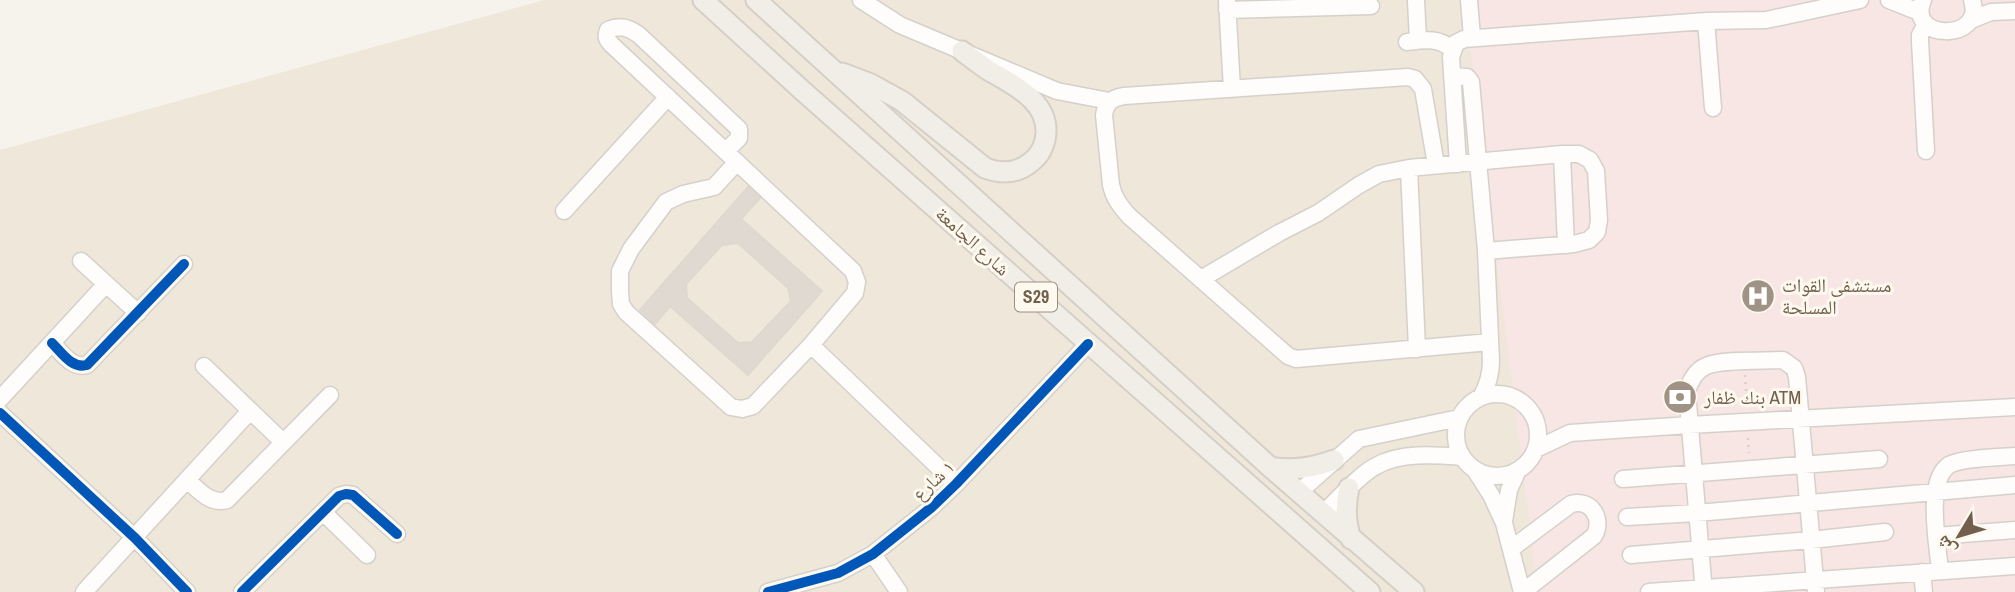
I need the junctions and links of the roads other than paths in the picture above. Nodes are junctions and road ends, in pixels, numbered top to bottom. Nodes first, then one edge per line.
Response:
1 (703, 0) edge
2 (756, 0) edge
3 (861, 0) edge
4 (1469, 0) edge
5 (1889, 0) edge
6 (1972, 0) edge
7 (1979, 0) edge
8 (1844, 1) edge
9 (1416, 2) edge
10 (2015, 2) edge
11 (1278, 4) edge
12 (1227, 5) edge
13 (1371, 6) dead end
14 (2015, 11) edge
15 (1923, 12) edge
16 (1971, 20) junction
17 (1706, 21) junction
18 (1472, 37) junction
19 (1453, 50) junction
20 (962, 51) junction
21 (833, 70) junction
22 (1452, 76) junction
23 (1232, 89) junction
24 (668, 97) junction
25 (1109, 101) junction
26 (1713, 108) dead end
27 (1926, 151) dead end
28 (1562, 154) junction
29 (732, 156) junction
30 (1479, 161) junction
31 (1458, 164) junction
32 (1436, 165) junction
33 (1409, 168) junction
34 (565, 211) dead end
35 (1566, 245) junction
36 (1486, 251) junction
37 (80, 261) dead end
38 (184, 264) dead end
39 (1201, 279) junction
40 (106, 284) junction
41 (138, 313) junction
42 (1490, 342) junction
43 (52, 343) junction
44 (1088, 344) junction
45 (811, 345) junction
46 (1417, 349) junction
47 (1492, 360) junction
48 (204, 366) dead end
49 (330, 395) dead end
50 (1481, 397) junction
51 (1513, 397) junction
52 (0, 399) edge
53 (2015, 407) edge
54 (250, 411) junction
55 (0, 413) edge
56 (1534, 417) junction
57 (1459, 418) junction
58 (1800, 418) junction
59 (1433, 425) junction
60 (1689, 425) junction
61 (1385, 432) junction
62 (1570, 433) junction
63 (283, 442) junction
64 (1536, 449) junction
65 (1435, 455) junction
66 (2015, 456) edge
67 (1462, 457) junction
68 (1879, 459) dead end
69 (1334, 460) junction
70 (1394, 460) junction
71 (1803, 465) junction
72 (1270, 467) junction
73 (1475, 470) junction
74 (1518, 470) junction
75 (1693, 474) junction
76 (1623, 479) dead end
77 (187, 480) junction
78 (956, 484) junction
79 (2015, 485) edge
80 (1349, 488) junction
81 (1298, 492) junction
82 (1935, 492) junction
83 (1807, 503) junction
84 (323, 512) junction
85 (1697, 513) junction
86 (1323, 514) junction
87 (1627, 517) dead end
88 (1504, 523) junction
89 (2015, 530) edge
90 (1885, 532) dead end
91 (397, 534) dead end
92 (1937, 536) junction
93 (135, 538) junction
94 (1351, 539) junction
95 (1811, 540) junction
96 (1510, 549) junction
97 (1701, 550) junction
98 (873, 554) junction
99 (367, 555) dead end
100 (1631, 555) dead end
101 (2015, 566) edge
102 (1940, 571) junction
103 (1922, 572) junction
104 (1815, 586) edge
105 (251, 589) edge
106 (1704, 590) edge
107 (84, 592) edge
108 (187, 592) edge
109 (768, 592) edge
110 (899, 592) edge
111 (1370, 592) edge
112 (1414, 592) edge
113 (1522, 592) edge
114 (1649, 592) edge
115 (1924, 592) edge

1 - 44 main road, شارع الجامعة / S29
2 - 21 main road, شارع الجامعة / S29
3 - 20 street
4 - 18 street
5 - 15 street
6 - 16 street
7 - 10 street
8 - 17 street
9 - 19 street
11 - 12 street
11 - 13 street
12 - 23 street
14 - 16 street
15 - 16 street
15 - 27 street
17 - 18 street
17 - 26 street
18 - 19 street
19 - 22 street
20 - 21 main road
20 - 25 street
21 - 72 main road, شارع الجامعة / S29
22 - 30 street
22 - 31 street
23 - 25 street
23 - 32 street
24 - 29 street
24 - 29 street
24 - 34 street
25 - 39 street
28 - 30 street
28 - 35 street
28 - 35 street
29 - 45 street
29 - 45 street
30 - 31 street
30 - 36 street
31 - 32 street
32 - 33 street
33 - 39 street
33 - 46 street
35 - 36 street
36 - 42 street
37 - 40 street
38 - 41 street
39 - 46 street
40 - 41 street
40 - 43 street
41 - 43 street
42 - 46 street
42 - 47 street
43 - 52 street
44 - 78 street, ١ شارع
44 - 111 main road, شارع الجامعة / S29
45 - 78 street
47 - 50 street
47 - 51 street
48 - 54 street
49 - 63 street
50 - 51 street
50 - 57 street
51 - 56 street
53 - 58 street
54 - 63 street
54 - 77 street
55 - 93 street
56 - 62 street
56 - 64 street
57 - 59 street
57 - 67 street
58 - 60 street
58 - 60 street
58 - 71 street
59 - 61 street
59 - 65 street
60 - 62 street
60 - 75 street
61 - 69 street
61 - 70 street
62 - 64 street
63 - 77 street
64 - 74 street
65 - 67 street
65 - 70 street
66 - 82 street
67 - 73 street
68 - 71 street
69 - 72 main road
69 - 81 street
70 - 80 street
71 - 75 street
71 - 83 street
72 - 81 main road, شارع الجامعة / S29
73 - 74 street
73 - 88 street
74 - 88 street
75 - 76 street
75 - 85 street
77 - 93 street
78 - 98 street, ١ شارع
79 - 82 street
80 - 86 street
80 - 94 main road
81 - 86 main road, شارع الجامعة / S29
82 - 83 street
82 - 92 street
83 - 85 street
83 - 95 street
84 - 91 street
84 - 99 street
84 - 105 street
85 - 87 street
85 - 97 street
86 - 94 main road, شارع الجامعة / S29
88 - 96 street
89 - 92 street
90 - 95 street
92 - 102 street
93 - 107 street
93 - 108 street
94 - 112 main road, شارع الجامعة / S29
95 - 97 street
95 - 104 street
96 - 113 street
96 - 113 street
97 - 100 street
97 - 106 street
98 - 109 street, ١ شارع
98 - 110 street
101 - 102 street
102 - 103 street
103 - 104 street
103 - 115 street
104 - 106 street
106 - 114 street

